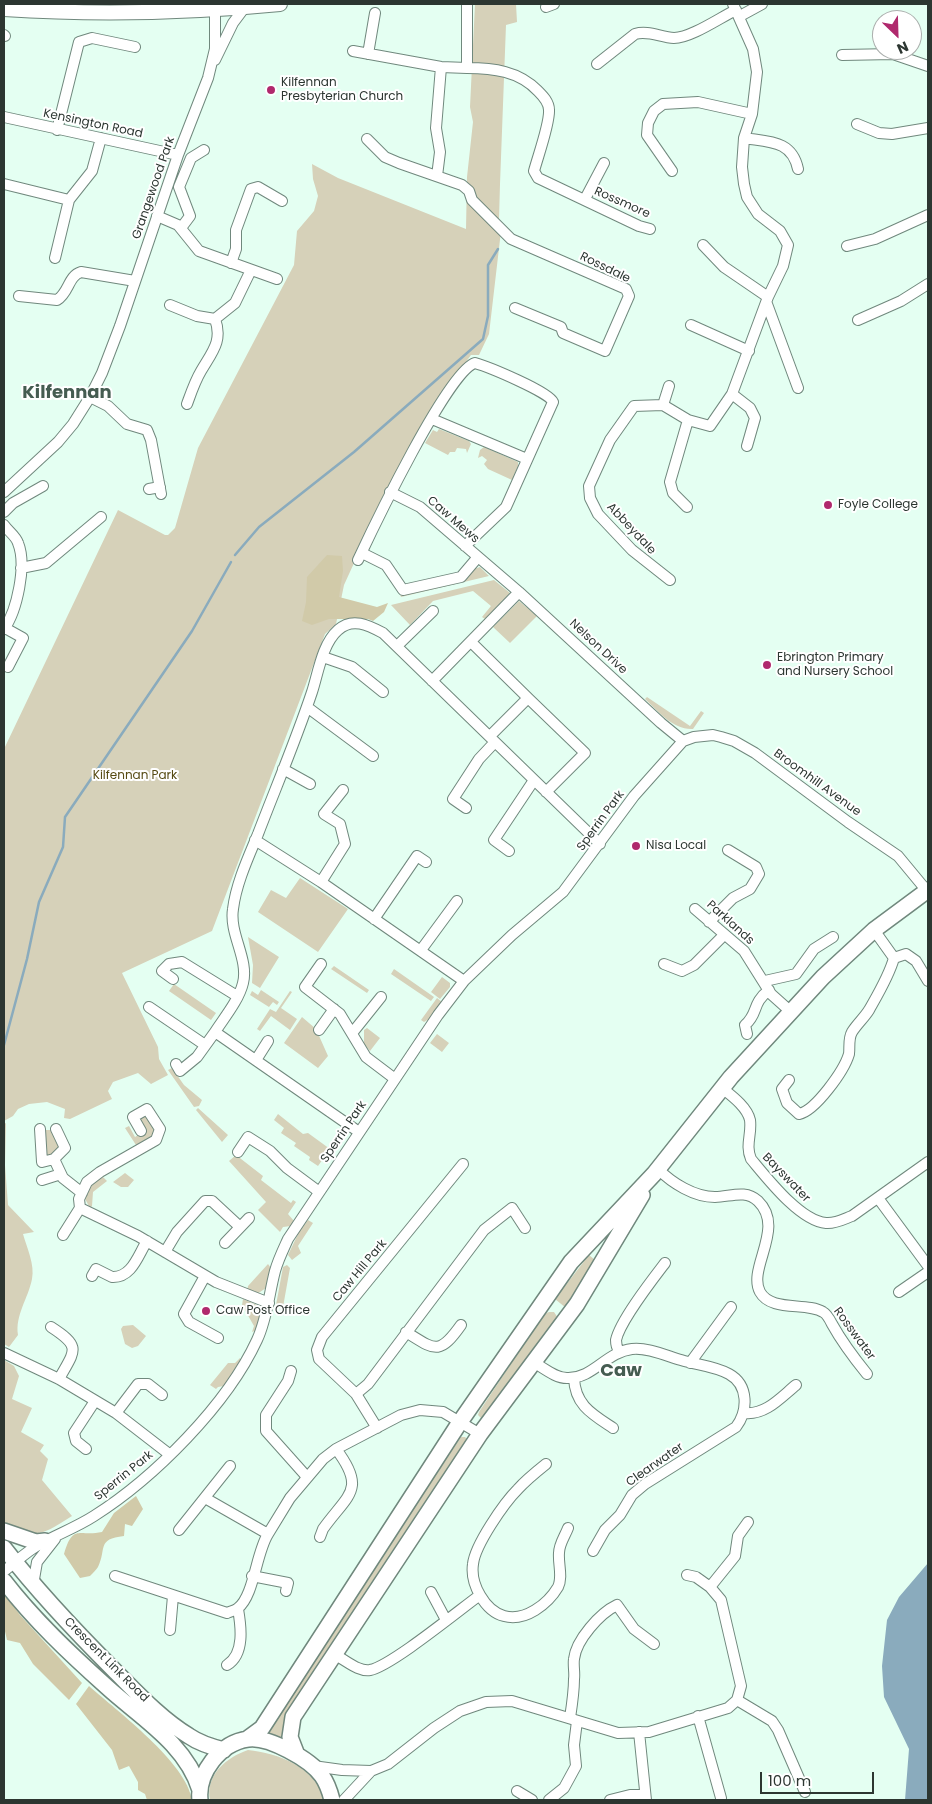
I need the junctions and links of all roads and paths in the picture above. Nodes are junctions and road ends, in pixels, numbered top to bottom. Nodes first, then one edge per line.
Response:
1 (280, 4) edge
2 (467, 4) edge
3 (762, 4) edge
4 (236, 6) edge
5 (4, 9) edge
6 (215, 10) junction
7 (736, 10) edge
8 (375, 13) dead end
9 (135, 47) dead end
10 (353, 51) dead end
11 (368, 54) junction
12 (842, 55) dead end
13 (212, 64) junction
14 (597, 64) dead end
15 (928, 66) edge
16 (441, 67) junction
17 (467, 68) junction
18 (752, 114) junction
19 (4, 117) edge
20 (857, 124) dead end
21 (928, 128) edge
22 (57, 130) junction
23 (102, 138) junction
24 (744, 138) junction
25 (367, 140) dead end
26 (204, 150) dead end
27 (178, 155) junction
28 (604, 163) dead end
29 (798, 169) dead end
30 (672, 171) dead end
31 (437, 176) junction
32 (4, 184) edge
33 (585, 199) junction
34 (69, 200) junction
35 (282, 201) dead end
36 (928, 215) edge
37 (157, 216) junction
38 (181, 228) junction
39 (650, 229) dead end
40 (702, 244) dead end
41 (847, 246) dead end
42 (55, 258) dead end
43 (231, 264) junction
44 (251, 270) junction
45 (277, 279) dead end
46 (135, 281) junction
47 (928, 284) edge
48 (23, 300) dead end
49 (768, 300) junction
50 (170, 305) dead end
51 (515, 308) dead end
52 (215, 320) junction
53 (858, 320) dead end
54 (691, 325) dead end
55 (749, 351) junction
56 (669, 386) dead end
57 (798, 388) dead end
58 (732, 394) junction
59 (90, 397) junction
60 (187, 404) dead end
61 (663, 405) junction
62 (432, 419) junction
63 (688, 420) junction
64 (747, 446) dead end
65 (527, 459) junction
66 (43, 486) dead end
67 (149, 489) dead end
68 (4, 492) edge
69 (390, 492) junction
70 (687, 506) dead end
71 (4, 512) edge
72 (102, 517) dead end
73 (4, 525) edge
74 (466, 546) junction
75 (478, 557) junction
76 (21, 568) junction
77 (496, 573) joint
78 (670, 580) dead end
79 (519, 592) junction
80 (432, 611) dead end
81 (4, 629) edge
82 (471, 642) junction
83 (397, 646) junction
84 (323, 657) junction
85 (8, 666) dead end
86 (432, 681) junction
87 (383, 692) dead end
88 (528, 698) junction
89 (307, 707) junction
90 (493, 739) junction
91 (680, 744) junction
92 (373, 756) dead end
93 (283, 769) junction
94 (534, 780) junction
95 (310, 784) dead end
96 (343, 790) dead end
97 (546, 792) junction
98 (466, 808) dead end
99 (255, 840) junction
100 (600, 844) junction
101 (728, 850) dead end
102 (509, 851) dead end
103 (426, 862) dead end
104 (321, 882) junction
105 (928, 890) edge
106 (457, 901) dead end
107 (695, 909) dead end
108 (374, 919) junction
109 (709, 922) junction
110 (874, 930) junction
111 (724, 935) junction
112 (833, 937) dead end
113 (421, 950) junction
114 (894, 958) junction
115 (321, 964) dead end
116 (664, 964) dead end
117 (173, 979) dead end
118 (464, 981) junction
119 (928, 981) edge
120 (767, 986) junction
121 (237, 996) junction
122 (381, 997) dead end
123 (149, 1007) dead end
124 (334, 1008) junction
125 (790, 1011) junction
126 (318, 1030) dead end
127 (215, 1032) junction
128 (353, 1032) junction
129 (747, 1034) dead end
130 (268, 1041) dead end
131 (205, 1045) junction
132 (256, 1060) junction
133 (176, 1064) dead end
134 (394, 1079) junction
135 (789, 1080) dead end
136 (722, 1088) junction
137 (56, 1128) dead end
138 (40, 1129) dead end
139 (141, 1131) dead end
140 (359, 1132) junction
141 (238, 1152) dead end
142 (54, 1159) junction
143 (928, 1162) edge
144 (463, 1164) dead end
145 (656, 1172) junction
146 (61, 1174) junction
147 (42, 1180) dead end
148 (318, 1191) junction
149 (82, 1193) junction
150 (878, 1198) junction
151 (80, 1208) junction
152 (249, 1218) dead end
153 (240, 1227) junction
154 (525, 1228) dead end
155 (63, 1235) dead end
156 (147, 1241) junction
157 (225, 1243) dead end
158 (165, 1252) junction
159 (665, 1263) dead end
160 (928, 1266) edge
161 (928, 1272) edge
162 (92, 1276) dead end
163 (205, 1276) junction
164 (899, 1292) dead end
165 (269, 1303) junction
166 (731, 1307) dead end
167 (461, 1325) dead end
168 (51, 1327) dead end
169 (406, 1332) junction
170 (218, 1338) dead end
171 (619, 1351) junction
172 (4, 1353) edge
173 (533, 1362) junction
174 (690, 1363) junction
175 (291, 1371) dead end
176 (867, 1374) dead end
177 (574, 1378) junction
178 (59, 1380) junction
179 (796, 1384) dead end
180 (356, 1394) junction
181 (162, 1395) dead end
182 (95, 1401) junction
183 (116, 1413) junction
184 (745, 1413) junction
185 (460, 1422) junction
186 (377, 1428) junction
187 (614, 1428) dead end
188 (480, 1434) junction
189 (86, 1449) dead end
190 (336, 1449) junction
191 (169, 1454) junction
192 (546, 1464) dead end
193 (230, 1466) dead end
194 (307, 1477) junction
195 (205, 1498) junction
196 (748, 1522) dead end
197 (568, 1528) dead end
198 (180, 1530) dead end
199 (4, 1531) edge
200 (268, 1534) junction
201 (320, 1537) dead end
202 (52, 1538) junction
203 (4, 1548) edge
204 (593, 1551) dead end
205 (9, 1567) edge
206 (687, 1575) dead end
207 (115, 1576) dead end
208 (252, 1576) junction
209 (4, 1581) edge
210 (33, 1585) junction
211 (710, 1587) junction
212 (286, 1590) dead end
213 (431, 1592) dead end
214 (480, 1595) junction
215 (173, 1596) junction
216 (238, 1609) junction
217 (446, 1620) junction
218 (170, 1630) dead end
219 (654, 1644) dead end
220 (335, 1655) junction
221 (227, 1665) dead end
222 (737, 1700) junction
223 (698, 1716) junction
224 (573, 1720) junction
225 (639, 1732) junction
226 (248, 1739) junction
227 (224, 1750) junction
228 (297, 1755) junction
229 (312, 1766) junction
230 (371, 1771) junction
231 (517, 1791) dead end
232 (805, 1792) dead end
233 (200, 1795) edge
234 (645, 1798) edge
235 (721, 1798) dead end
236 (332, 1800) edge
237 (344, 1800) edge
238 (532, 1800) edge
239 (549, 1800) edge
240 (610, 1800) edge

1 - 4 main road
2 - 17 street
3 - 7 street
4 - 6 main road
4 - 13 street
5 - 6 main road
6 - 13 street, Grangewood Park
7 - 14 street
7 - 18 street
8 - 11 street
9 - 22 street
10 - 11 street, Rossmore
11 - 16 street, Rossmore
12 - 15 street
13 - 27 street, Grangewood Park
16 - 17 street, Rossmore
16 - 31 street
17 - 33 street, Rossmore
18 - 24 street
18 - 30 street
19 - 22 street, Kensington Road
20 - 21 street
22 - 23 street, Kensington Road
23 - 27 street, Kensington Road
23 - 34 street
24 - 29 street
24 - 49 street
25 - 31 street, Rossdale
26 - 38 street
27 - 37 street, Grangewood Park
28 - 33 street, Rossmore
31 - 51 street, Rossdale
32 - 34 street
33 - 39 street, Rossmore
34 - 42 street
35 - 43 street
36 - 41 street
37 - 38 street
37 - 46 street, Grangewood Park
38 - 43 street
40 - 49 street
43 - 44 street
44 - 45 street
44 - 52 street
46 - 48 street
46 - 59 street, Grangewood Park
47 - 53 street
49 - 55 street
49 - 57 street
50 - 52 street
52 - 60 street
54 - 55 street
55 - 58 street
56 - 61 street
58 - 63 street
58 - 64 street
59 - 67 street
59 - 68 street, Grangewood Park
61 - 63 street
61 - 78 street, Abbeydale
62 - 65 street
62 - 65 street
62 - 69 street
63 - 70 street
65 - 74 street
66 - 71 street
69 - 74 street, Caw Mews
69 - 75 street
72 - 76 street
73 - 76 street
74 - 75 street, Caw Mews
75 - 77 street, Caw Mews
76 - 81 street
77 - 79 street, Nelson Drive
79 - 82 street
79 - 91 street, Nelson Drive
80 - 83 street
81 - 85 street
82 - 86 street
82 - 88 street
83 - 84 street
83 - 86 street
84 - 87 street
84 - 89 street
86 - 90 street
88 - 90 street
88 - 97 street
89 - 92 street
89 - 93 street
90 - 94 street
90 - 98 street
91 - 100 street, Sperrin Park
91 - 105 street, Broomhill Avenue
93 - 95 street
93 - 99 street
94 - 97 street
94 - 102 street
96 - 104 street
97 - 100 street
99 - 104 street
99 - 121 street
100 - 118 street, Sperrin Park
101 - 109 street
103 - 108 street
104 - 108 street
105 - 110 highway
106 - 113 street
107 - 109 street, Parklands
108 - 113 street
109 - 111 street, Parklands
110 - 114 street
110 - 125 highway
111 - 116 street
111 - 120 street, Parklands
112 - 120 street
113 - 118 street
114 - 119 street
114 - 135 street
115 - 124 street
117 - 121 street
118 - 134 street, Sperrin Park
120 - 125 street, Parklands
120 - 129 street
121 - 127 street
122 - 128 street
123 - 131 street
124 - 126 street
124 - 128 street
125 - 136 highway
127 - 131 street
127 - 132 street
128 - 134 street
130 - 132 street
131 - 133 street
132 - 140 street
134 - 140 street, Sperrin Park
136 - 145 highway
136 - 150 street, Bayswater
137 - 142 street
138 - 142 street
139 - 149 street
140 - 148 street, Sperrin Park
141 - 148 street
142 - 146 street
143 - 150 street, Bayswater
144 - 180 street, Caw Hill Park
145 - 173 highway
145 - 176 street, Rosswater
145 - 185 highway
146 - 147 street
146 - 149 street
148 - 165 street, Sperrin Park
149 - 151 street
150 - 160 street
151 - 155 street
151 - 156 street
152 - 153 street
153 - 157 street
153 - 158 street
154 - 169 street
156 - 158 street
156 - 162 street
158 - 163 street
159 - 171 street
161 - 164 street
163 - 165 street
163 - 170 street
165 - 191 street, Sperrin Park
166 - 174 street
167 - 169 street
168 - 178 street
169 - 180 street
171 - 174 street
171 - 177 street
172 - 178 street
173 - 177 street
173 - 188 highway
174 - 184 street
175 - 194 street
177 - 187 street
178 - 182 street
179 - 184 street
180 - 186 street, Caw Hill Park
181 - 183 street
182 - 183 street
182 - 189 street
183 - 191 street
184 - 204 street, Clearwater
185 - 186 street
185 - 188 street
185 - 226 highway
186 - 190 street
188 - 220 highway
190 - 194 street
190 - 201 street
191 - 202 street, Sperrin Park
192 - 214 street
193 - 195 street
194 - 200 street
195 - 198 street
195 - 200 street
196 - 211 street
197 - 214 street
199 - 202 highway
200 - 208 street
202 - 205 street, Sperrin Park
202 - 210 street, Sperrin Park
203 - 205 highway, Crescent Link Road
205 - 210 highway, Crescent Link Road
206 - 211 street
207 - 215 street
208 - 212 street
208 - 216 street
209 - 233 highway, Crescent Link Road
210 - 227 highway, Crescent Link Road
211 - 222 street
213 - 217 street
214 - 217 street
215 - 216 street
215 - 218 street
216 - 221 street
217 - 220 street
219 - 224 street
220 - 228 highway
222 - 223 street
222 - 232 street
223 - 225 street
223 - 235 street
224 - 225 street
224 - 230 street
224 - 239 street
225 - 234 street
226 - 227 highway
226 - 228 highway
227 - 233 highway
228 - 229 highway
229 - 230 street
229 - 236 highway
230 - 237 street
231 - 238 street
234 - 240 street

